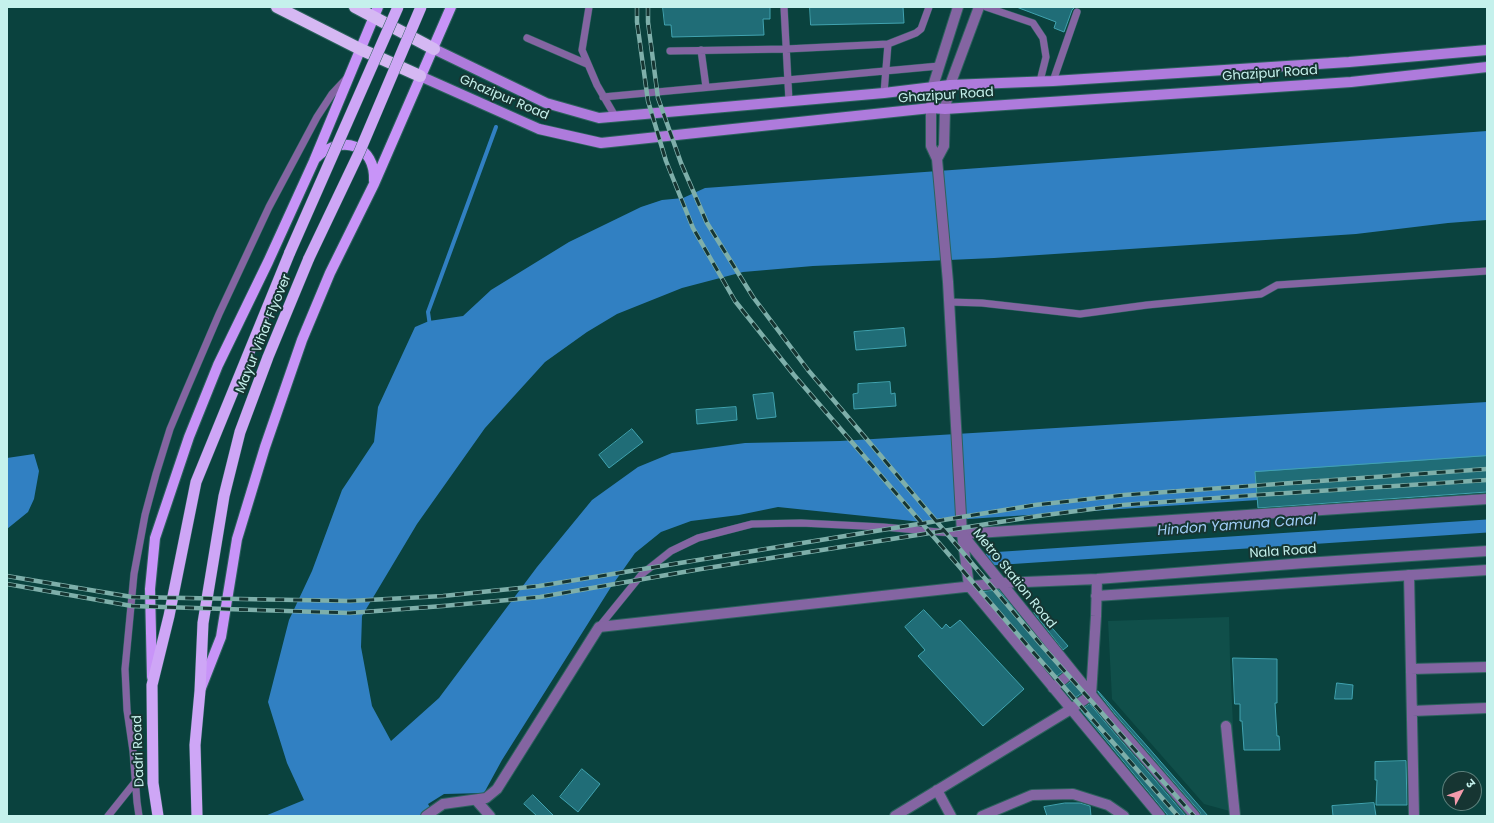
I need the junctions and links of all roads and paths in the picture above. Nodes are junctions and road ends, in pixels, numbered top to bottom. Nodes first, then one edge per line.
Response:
1 (277, 7) edge
2 (398, 7) edge
3 (422, 7) edge
4 (451, 7) edge
5 (589, 7) edge
6 (784, 7) edge
7 (929, 7) edge
8 (958, 7) edge
9 (978, 7) edge
10 (986, 7) edge
11 (358, 8) edge
12 (376, 12) edge
13 (1077, 12) dead end
14 (527, 38) dead end
15 (888, 44) junction
16 (360, 48) junction
17 (434, 48) junction
18 (786, 49) junction
19 (701, 50) junction
20 (1487, 50) edge
21 (670, 51) dead end
22 (587, 64) junction
23 (939, 66) junction
24 (1487, 67) edge
25 (886, 71) junction
26 (420, 76) junction
27 (348, 77) junction
28 (788, 80) junction
29 (1040, 81) junction
30 (1053, 81) junction
31 (950, 85) junction
32 (934, 86) junction
33 (706, 87) junction
34 (884, 93) junction
35 (604, 96) junction
36 (789, 101) junction
37 (945, 108) junction
38 (931, 113) junction
39 (615, 116) junction
40 (937, 159) junction
41 (313, 161) junction
42 (374, 184) junction
43 (1487, 271) edge
44 (949, 302) junction
45 (1487, 500) edge
46 (961, 529) junction
47 (1487, 551) edge
48 (1429, 555) junction
49 (1487, 570) edge
50 (1430, 573) junction
51 (1409, 575) junction
52 (1097, 579) junction
53 (1001, 583) junction
54 (969, 586) junction
55 (1096, 596) junction
56 (599, 627) junction
57 (1487, 667) edge
58 (1411, 669) junction
59 (1072, 672) junction
60 (152, 685) junction
61 (1053, 688) junction
62 (200, 691) junction
63 (1091, 695) junction
64 (1487, 708) edge
65 (1071, 709) junction
66 (1412, 711) junction
67 (1226, 726) dead end
68 (136, 781) junction
69 (937, 790) junction
70 (476, 800) junction
71 (108, 816) edge
72 (139, 816) edge
73 (158, 816) edge
74 (197, 816) edge
75 (426, 816) edge
76 (490, 816) edge
77 (895, 816) edge
78 (951, 816) edge
79 (982, 816) edge
80 (1124, 816) edge
81 (1160, 816) edge
82 (1195, 816) edge
83 (1236, 816) edge
84 (1414, 816) edge

1 - 16 highway
2 - 60 highway, Mayur Vihar Flyover, bridge
3 - 62 highway, Mayur Vihar Flyover, bridge
4 - 17 main road
5 - 22 lane
6 - 18 lane
7 - 15 lane
8 - 23 street
9 - 31 street
10 - 29 lane
11 - 12 highway
12 - 16 main road
12 - 17 highway
13 - 30 lane
14 - 22 lane
15 - 18 lane
15 - 25 lane
16 - 26 highway
16 - 27 main road
17 - 26 main road
17 - 39 main road, Ghazipur Road
18 - 19 lane
18 - 28 lane
19 - 21 lane
19 - 33 lane
20 - 30 main road, Ghazipur Road
22 - 35 lane
23 - 25 lane
23 - 32 street
24 - 37 main road, Ghazipur Road
25 - 28 lane
25 - 34 lane
26 - 38 main road, Ghazipur Road
26 - 42 main road
27 - 41 main road
27 - 68 lane
28 - 33 lane
28 - 36 lane
29 - 30 main road, Ghazipur Road
29 - 31 main road, Ghazipur Road
31 - 32 main road, Ghazipur Road
31 - 37 street
32 - 34 main road, Ghazipur Road
32 - 38 street
33 - 35 lane
34 - 36 main road, Ghazipur Road
35 - 39 lane
36 - 39 main road, Ghazipur Road
37 - 38 main road, Ghazipur Road
37 - 40 street
38 - 40 street
40 - 44 street
41 - 42 main road
41 - 60 main road
42 - 62 main road
43 - 44 lane
44 - 46 street
45 - 46 street
46 - 53 street, Metro Station Road
46 - 54 street, Metro Station Road
46 - 56 lane
47 - 48 street, Nala Road
48 - 50 street
48 - 52 street, Nala Road
49 - 50 street
50 - 51 street
51 - 55 street
51 - 58 street
52 - 53 street, Nala Road
52 - 55 street
53 - 54 street, Nala Road
53 - 59 street, Metro Station Road
54 - 56 street, Nala Road
54 - 61 street
55 - 63 street
56 - 70 street
57 - 58 street
58 - 66 street
59 - 61 street
59 - 63 street, Metro Station Road
60 - 73 highway, Dadri Road
61 - 65 street
62 - 74 highway
63 - 65 street
63 - 82 street, Metro Station Road
64 - 66 street
65 - 69 street
65 - 81 street
66 - 84 street
67 - 83 street
68 - 71 lane
68 - 72 lane
69 - 77 street
69 - 78 street
70 - 75 street
70 - 76 street
79 - 80 street

